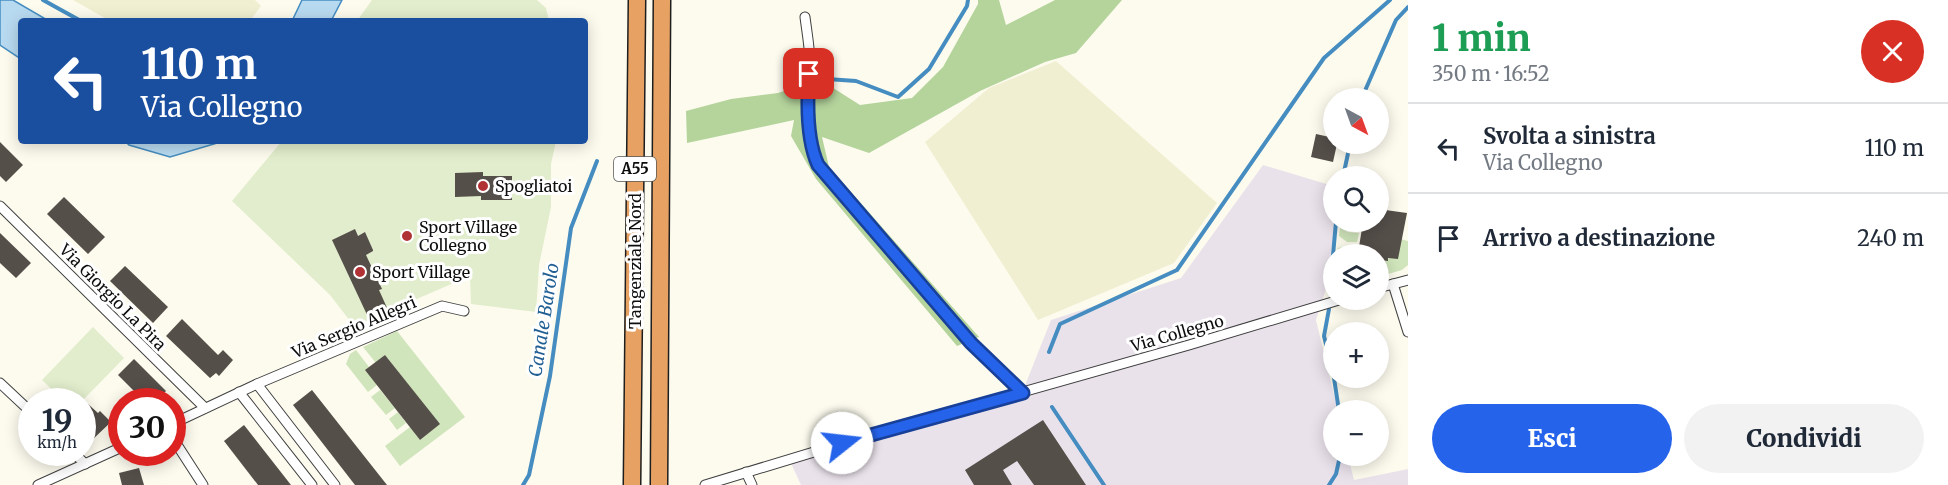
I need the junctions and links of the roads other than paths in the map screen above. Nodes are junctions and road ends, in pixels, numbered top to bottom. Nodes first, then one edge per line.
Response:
1 (637, 0) edge
2 (662, 0) edge
3 (805, 17) dead end
4 (0, 206) edge
5 (1408, 280) edge
6 (1393, 284) junction
7 (1389, 285) edge
8 (1323, 305) edge
9 (464, 311) dead end
10 (1408, 332) edge
11 (0, 383) edge
12 (257, 384) junction
13 (239, 392) junction
14 (1023, 393) junction
15 (18, 400) edge
16 (205, 408) junction
17 (186, 417) edge
18 (186, 459) edge
19 (81, 466) edge
20 (746, 472) junction
21 (38, 485) edge
22 (203, 485) edge
23 (312, 485) edge
24 (335, 485) edge
25 (632, 485) edge
26 (659, 485) edge
27 (705, 485) edge
28 (752, 485) edge

1 - 25 highway, Tangenziale Nord / A55
2 - 26 highway, Tangenziale Nord / A55
3 - 14 street
4 - 16 street, Via Giorgio La Pira
5 - 6 street
6 - 7 street
6 - 10 street
8 - 14 street, Via Collegno
9 - 12 street, Via Sergio Allegri
11 - 15 street
12 - 13 street, Via Sergio Allegri
12 - 24 street
13 - 16 street, Via Sergio Allegri
13 - 23 street
14 - 20 street, Via Collegno
16 - 17 street, Via Sergio Allegri
18 - 22 street
19 - 21 street
20 - 27 street, Via Collegno
20 - 28 street

